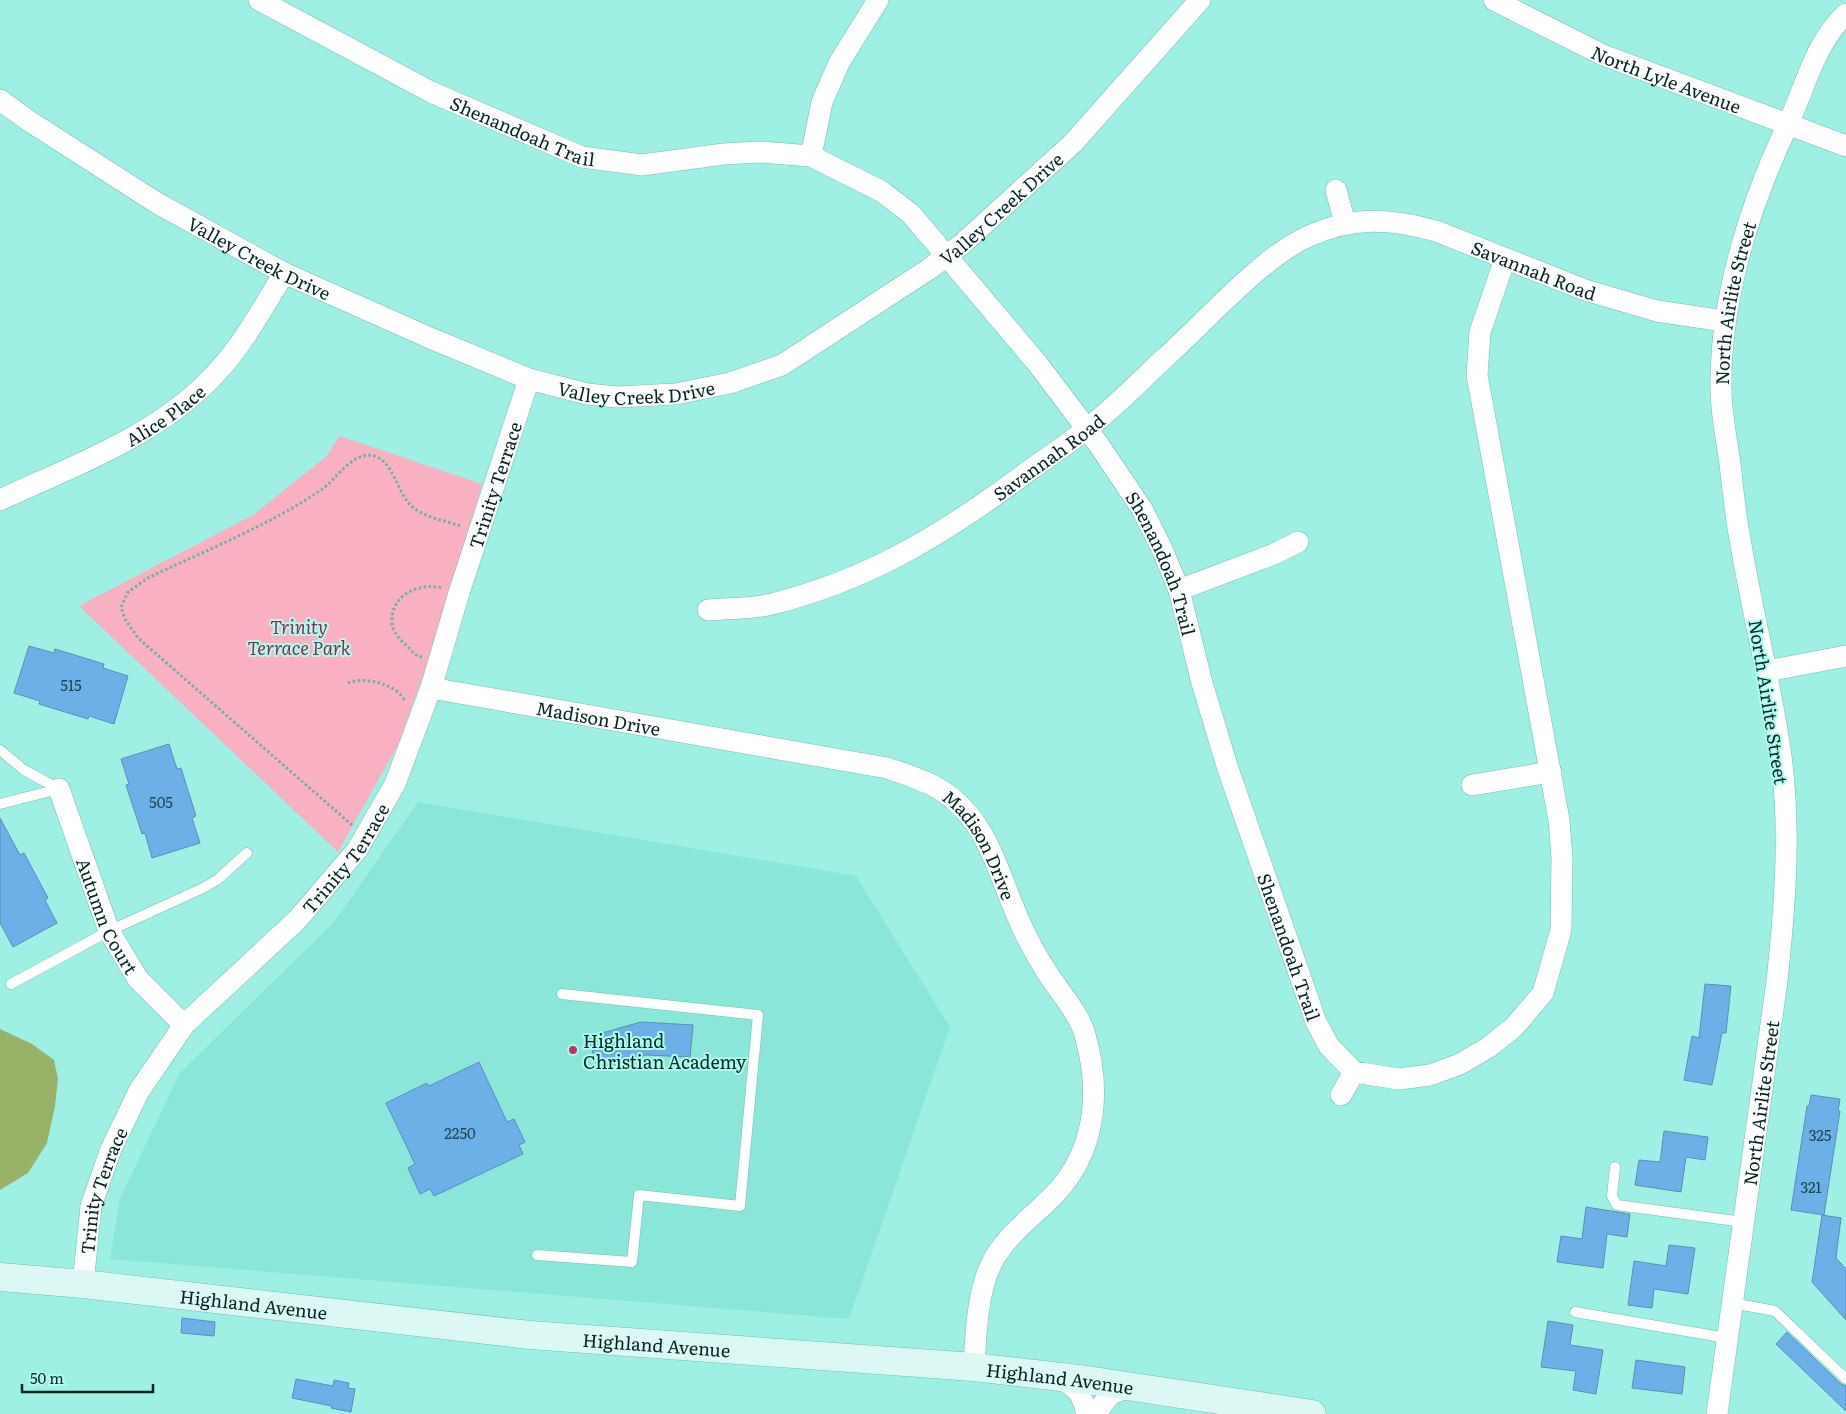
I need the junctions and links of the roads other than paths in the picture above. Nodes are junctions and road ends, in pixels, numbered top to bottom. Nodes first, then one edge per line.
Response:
1 (259, 0) edge
2 (878, 0) edge
3 (1200, 0) edge
4 (1494, 0) edge
5 (1846, 14) edge
6 (0, 100) edge
7 (1788, 123) junction
8 (1846, 146) edge
9 (812, 156) junction
10 (1336, 190) dead end
11 (1345, 223) junction
12 (948, 256) junction
13 (1505, 259) junction
14 (284, 273) junction
15 (1724, 321) junction
16 (529, 379) junction
17 (1087, 429) junction
18 (0, 500) edge
19 (1298, 542) dead end
20 (1179, 590) junction
21 (708, 610) dead end
22 (1846, 656) edge
23 (1767, 671) junction
24 (431, 688) junction
25 (0, 750) edge
26 (1551, 772) junction
27 (1472, 785) dead end
28 (59, 789) junction
29 (0, 804) edge
30 (247, 852) dead end
31 (109, 931) junction
32 (11, 984) dead end
33 (562, 994) dead end
34 (184, 1025) junction
35 (1354, 1072) junction
36 (1341, 1095) dead end
37 (1615, 1168) dead end
38 (1743, 1222) junction
39 (537, 1255) dead end
40 (0, 1277) edge
41 (83, 1284) junction
42 (1732, 1303) junction
43 (1575, 1312) dead end
44 (1727, 1338) junction
45 (974, 1367) junction
46 (1056, 1377) junction
47 (1846, 1379) edge
48 (1131, 1386) junction
49 (1087, 1414) edge
50 (1094, 1414) edge
51 (1312, 1414) edge
52 (1717, 1414) edge

1 - 9 street, Shenandoah Trail
2 - 9 street
3 - 12 street, Valley Creek Drive
4 - 7 street, North Lyle Avenue
5 - 7 street, North Airlite Street
6 - 14 street, Valley Creek Drive
7 - 8 street, North Lyle Avenue
7 - 15 street, North Airlite Street
9 - 12 street, Shenandoah Trail
10 - 11 street
11 - 13 street, Savannah Road
11 - 17 street, Savannah Road
12 - 16 street, Valley Creek Drive
12 - 17 street, Shenandoah Trail
13 - 15 street, Savannah Road
13 - 26 street
14 - 16 street, Valley Creek Drive
14 - 18 street, Alice Place
15 - 23 street, North Airlite Street
16 - 24 street, Trinity Terrace
17 - 20 street, Shenandoah Trail
17 - 21 street, Savannah Road
19 - 20 street
20 - 35 street, Shenandoah Trail
22 - 23 street
23 - 38 street, North Airlite Street
24 - 34 street, Trinity Terrace
24 - 45 street, Madison Drive
25 - 28 lane
26 - 27 street
26 - 35 street
28 - 29 lane
28 - 31 street, Autumn Court
30 - 31 lane
31 - 32 lane
31 - 34 street, Autumn Court
33 - 39 lane
34 - 41 street, Trinity Terrace
35 - 36 street
37 - 38 lane
38 - 42 street, North Airlite Street
40 - 41 main road, Highland Avenue
41 - 45 main road, Highland Avenue
42 - 44 street, North Airlite Street
42 - 47 lane
43 - 44 lane
44 - 52 street, North Airlite Street
45 - 46 main road, Highland Avenue
46 - 48 main road, Highland Avenue
46 - 49 street
48 - 50 street
48 - 51 main road, Highland Avenue

